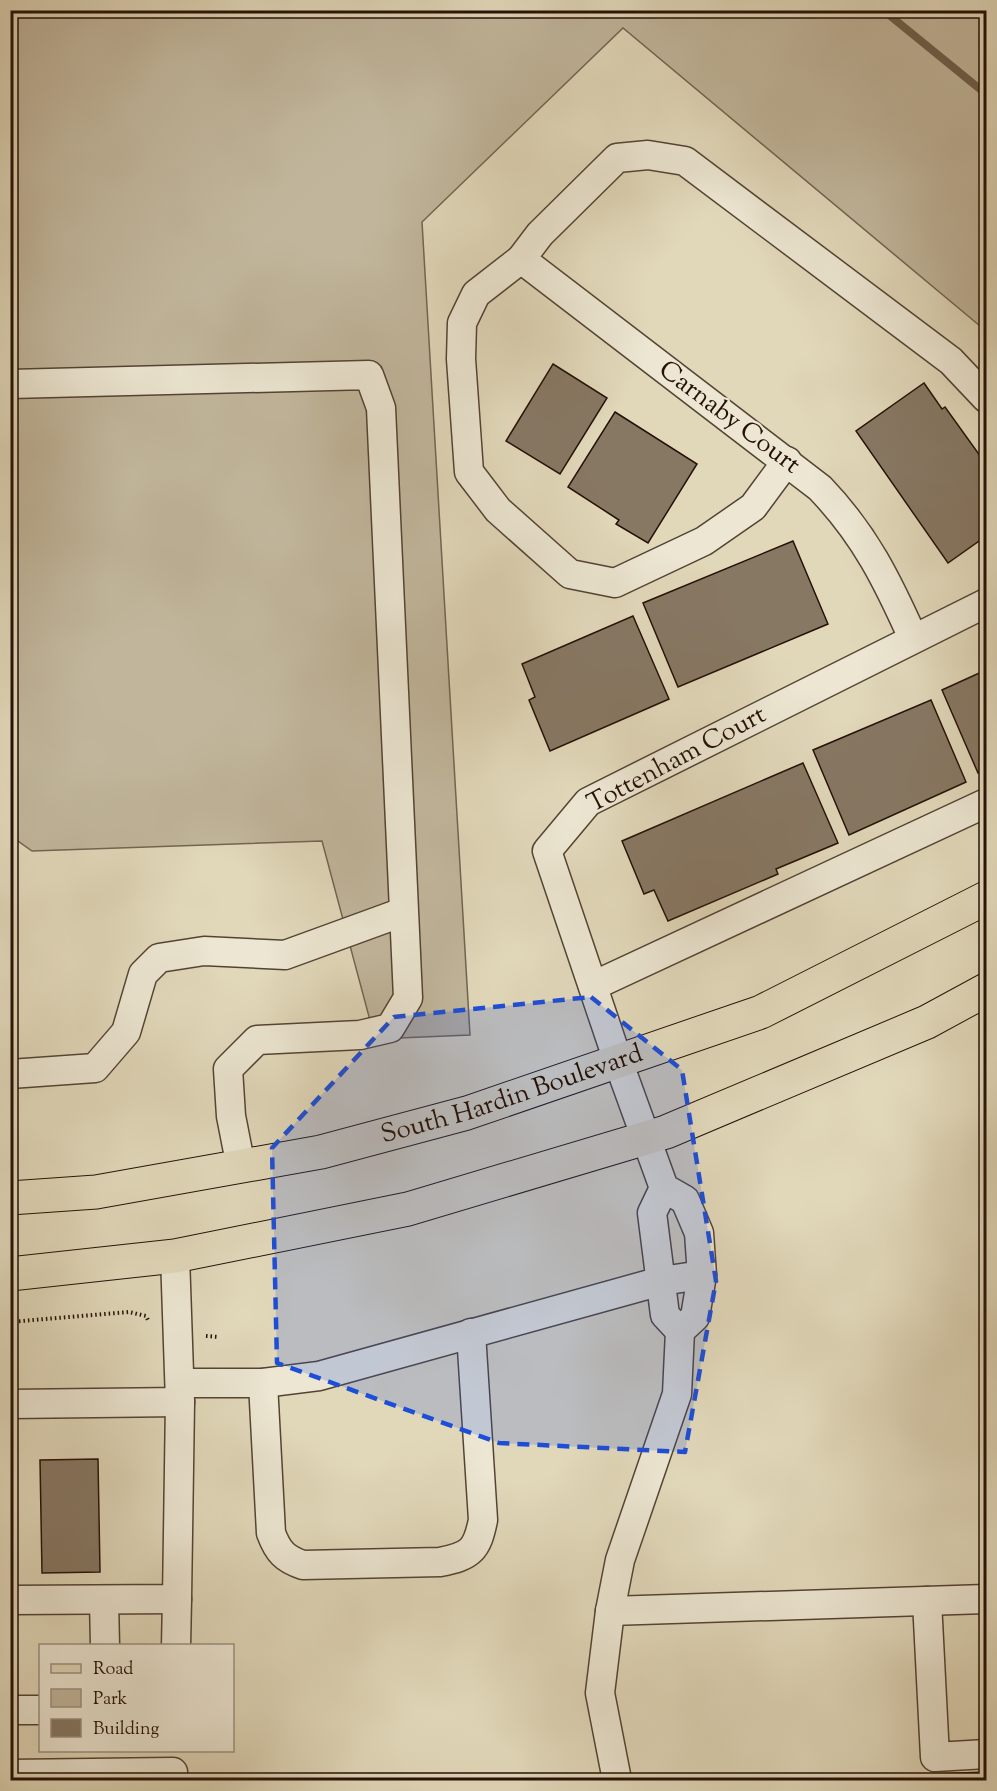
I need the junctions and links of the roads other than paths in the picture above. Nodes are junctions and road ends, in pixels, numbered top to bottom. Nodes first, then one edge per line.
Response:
1 (521, 259) junction
2 (10, 384) edge
3 (987, 398) edge
4 (787, 461) junction
5 (987, 603) edge
6 (913, 638) junction
7 (987, 803) edge
8 (987, 898) edge
9 (403, 912) junction
10 (593, 986) junction
11 (987, 990) edge
12 (618, 1061) junction
13 (10, 1074) edge
14 (645, 1138) junction
15 (241, 1167) junction
16 (664, 1188) junction
17 (10, 1198) edge
18 (175, 1256) junction
19 (10, 1274) edge
20 (702, 1275) junction
21 (661, 1281) junction
22 (680, 1331) junction
23 (471, 1333) junction
24 (263, 1383) junction
25 (180, 1392) junction
26 (10, 1404) edge
27 (177, 1599) junction
28 (987, 1599) edge
29 (10, 1600) edge
30 (105, 1600) junction
31 (927, 1601) junction
32 (610, 1611) junction
33 (105, 1644) edge
34 (176, 1644) edge
35 (10, 1710) edge
36 (39, 1710) edge
37 (987, 1754) edge
38 (173, 1768) edge
39 (10, 1774) edge
40 (617, 1780) edge

1 - 3 street
1 - 4 street, Carnaby Court
1 - 4 street
2 - 9 street
4 - 6 street, Carnaby Court
5 - 6 street, Tottenham Court
6 - 10 street, Tottenham Court
7 - 10 street
8 - 12 main road, South Hardin Boulevard
9 - 13 street
9 - 15 street
10 - 12 street, Tottenham Court
11 - 14 main road
12 - 14 street, Tottenham Court
12 - 15 main road, South Hardin Boulevard
14 - 16 street, Tottenham Court
14 - 18 main road
15 - 17 main road, South Hardin Boulevard
16 - 20 street
16 - 21 street
18 - 19 main road
18 - 25 street
20 - 21 street
20 - 22 street
21 - 22 street
21 - 23 street
22 - 32 street
23 - 24 street
23 - 24 street
24 - 25 street
25 - 26 street
25 - 27 street
27 - 30 street
27 - 34 street
28 - 31 street
29 - 30 street
30 - 33 street
31 - 32 street
31 - 37 street
32 - 40 street
35 - 36 street
38 - 39 street

